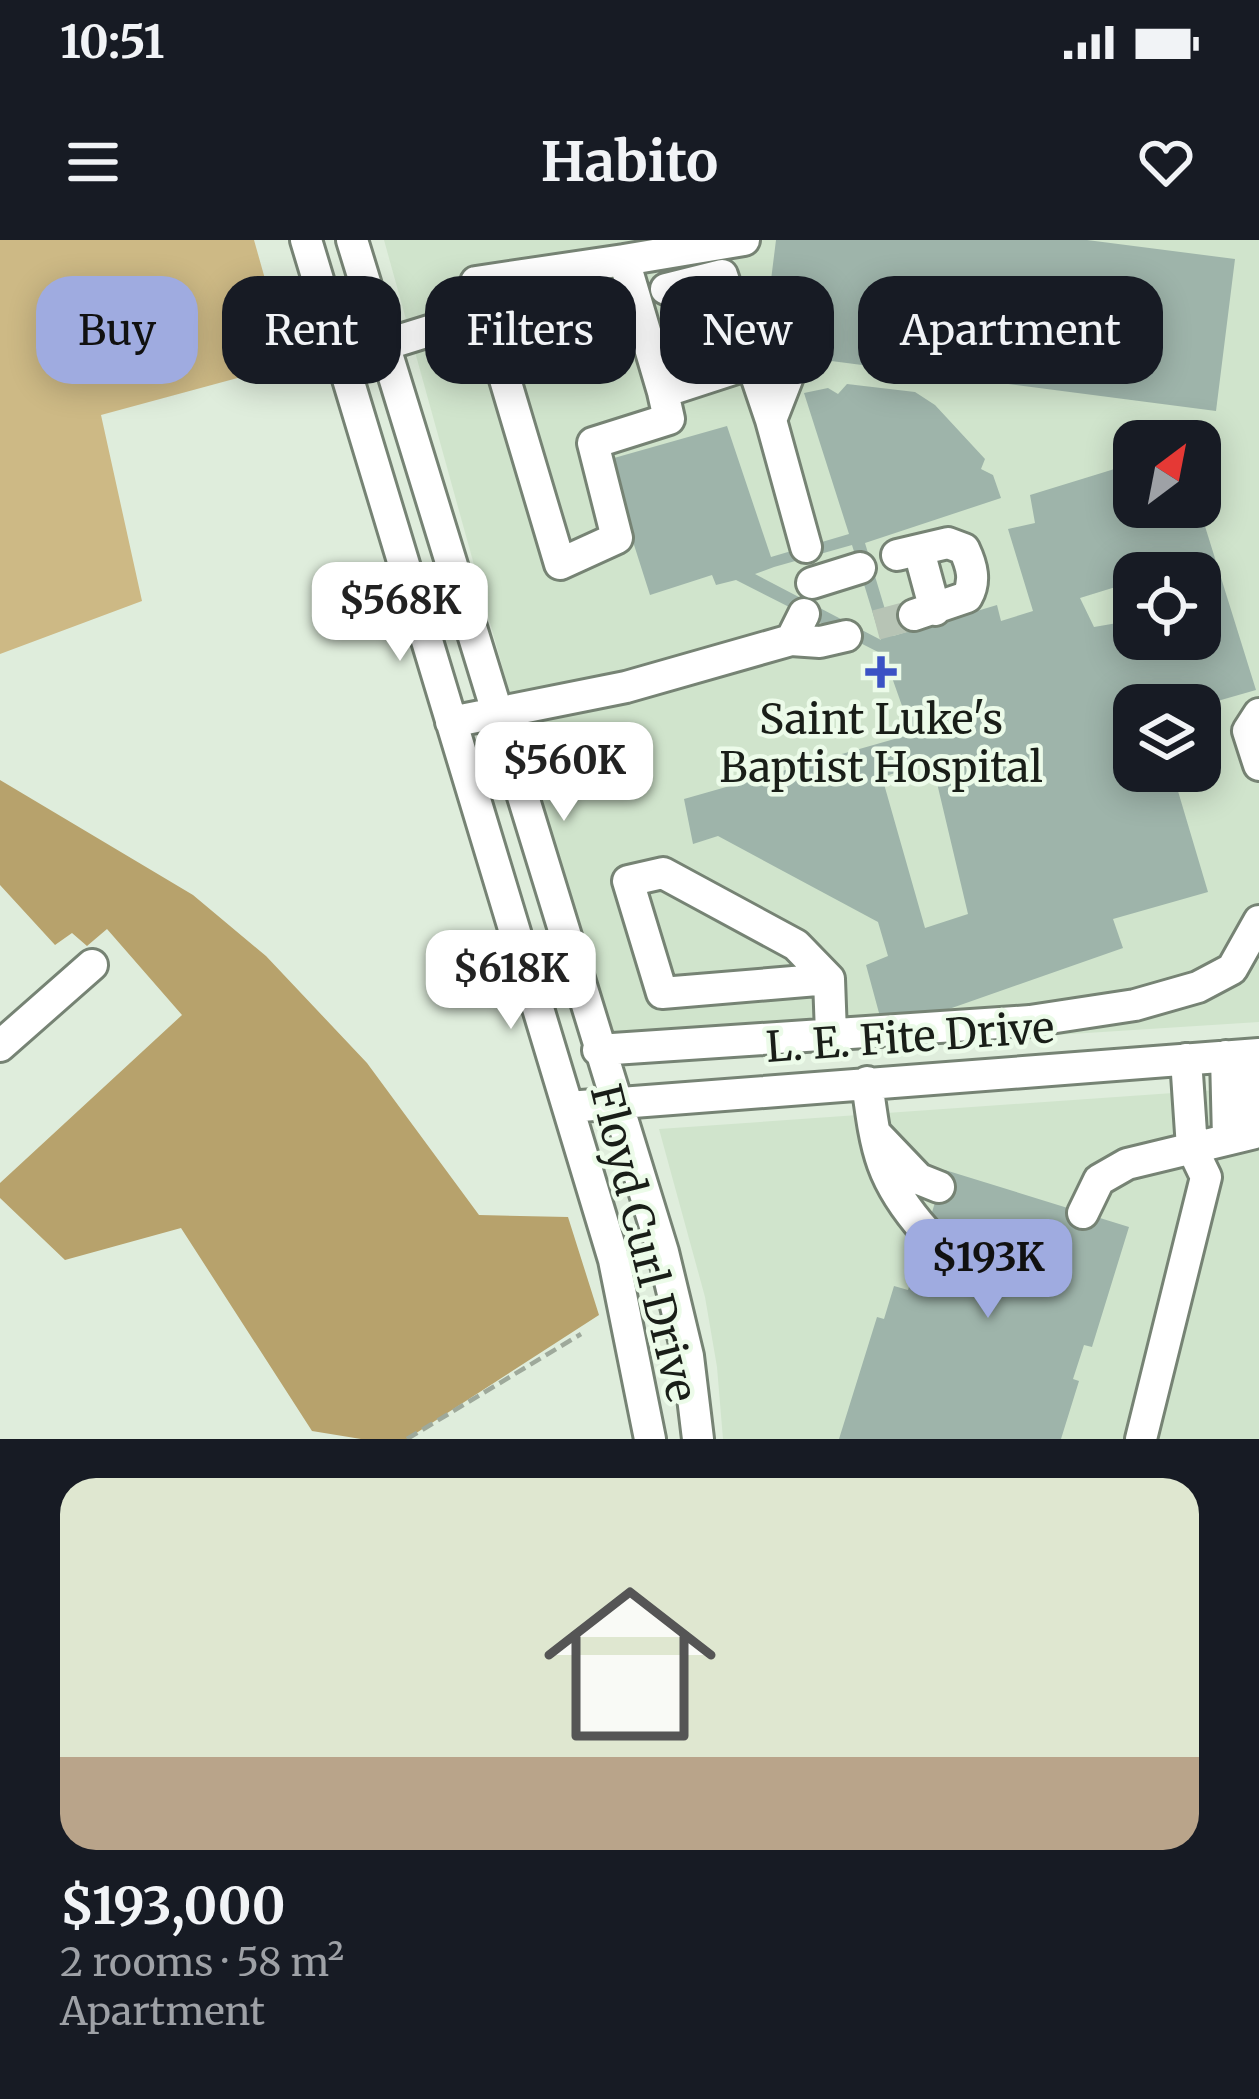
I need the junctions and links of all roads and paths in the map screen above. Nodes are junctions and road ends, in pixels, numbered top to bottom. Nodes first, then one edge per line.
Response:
1 (306, 240) edge
2 (352, 240) edge
3 (744, 240) edge
4 (624, 260) junction
5 (363, 276) edge
6 (396, 384) edge
7 (688, 384) edge
8 (757, 384) edge
9 (785, 384) edge
10 (663, 392) junction
11 (771, 420) junction
12 (860, 568) dead end
13 (805, 591) junction
14 (925, 613) joint
15 (861, 630) tunnel mouth
16 (495, 711) junction
17 (1259, 714) edge
18 (452, 722) junction
19 (1259, 765) edge
20 (1259, 921) edge
21 (92, 965) dead end
22 (829, 979) junction
23 (831, 1034) junction
24 (0, 1046) edge
25 (598, 1050) junction
26 (1225, 1056) edge
27 (867, 1082) junction
28 (614, 1101) junction
29 (568, 1107) junction
30 (873, 1131) junction
31 (1228, 1139) edge
32 (939, 1186) dead end
33 (1083, 1213) dead end
34 (926, 1232) dead end
35 (581, 1334) dead end
36 (698, 1432) edge
37 (649, 1434) edge
38 (407, 1439) edge
39 (1141, 1439) edge

1 - 18 street, Floyd Curl Drive
2 - 5 street, Floyd Curl Drive
3 - 4 street
4 - 10 street
4 - 10 street
6 - 16 street, Floyd Curl Drive
7 - 10 street
8 - 11 street
9 - 11 street
11 - 13 street
12 - 13 street
13 - 15 street
13 - 16 street
14 - 14 street
16 - 18 street
16 - 25 street, Floyd Curl Drive
17 - 19 street
18 - 29 street, Floyd Curl Drive
20 - 23 street
21 - 24 street
22 - 22 street
22 - 23 street
23 - 25 street
25 - 28 street, Floyd Curl Drive
26 - 27 street, L. E. Fite Drive
26 - 31 street
26 - 31 street
27 - 28 street, L. E. Fite Drive
27 - 30 street
28 - 29 street, L. E. Fite Drive
28 - 36 street, Floyd Curl Drive
29 - 37 street, Floyd Curl Drive
30 - 32 street
30 - 34 street
31 - 33 street
31 - 39 street
35 - 38 path
36 - 37 street

